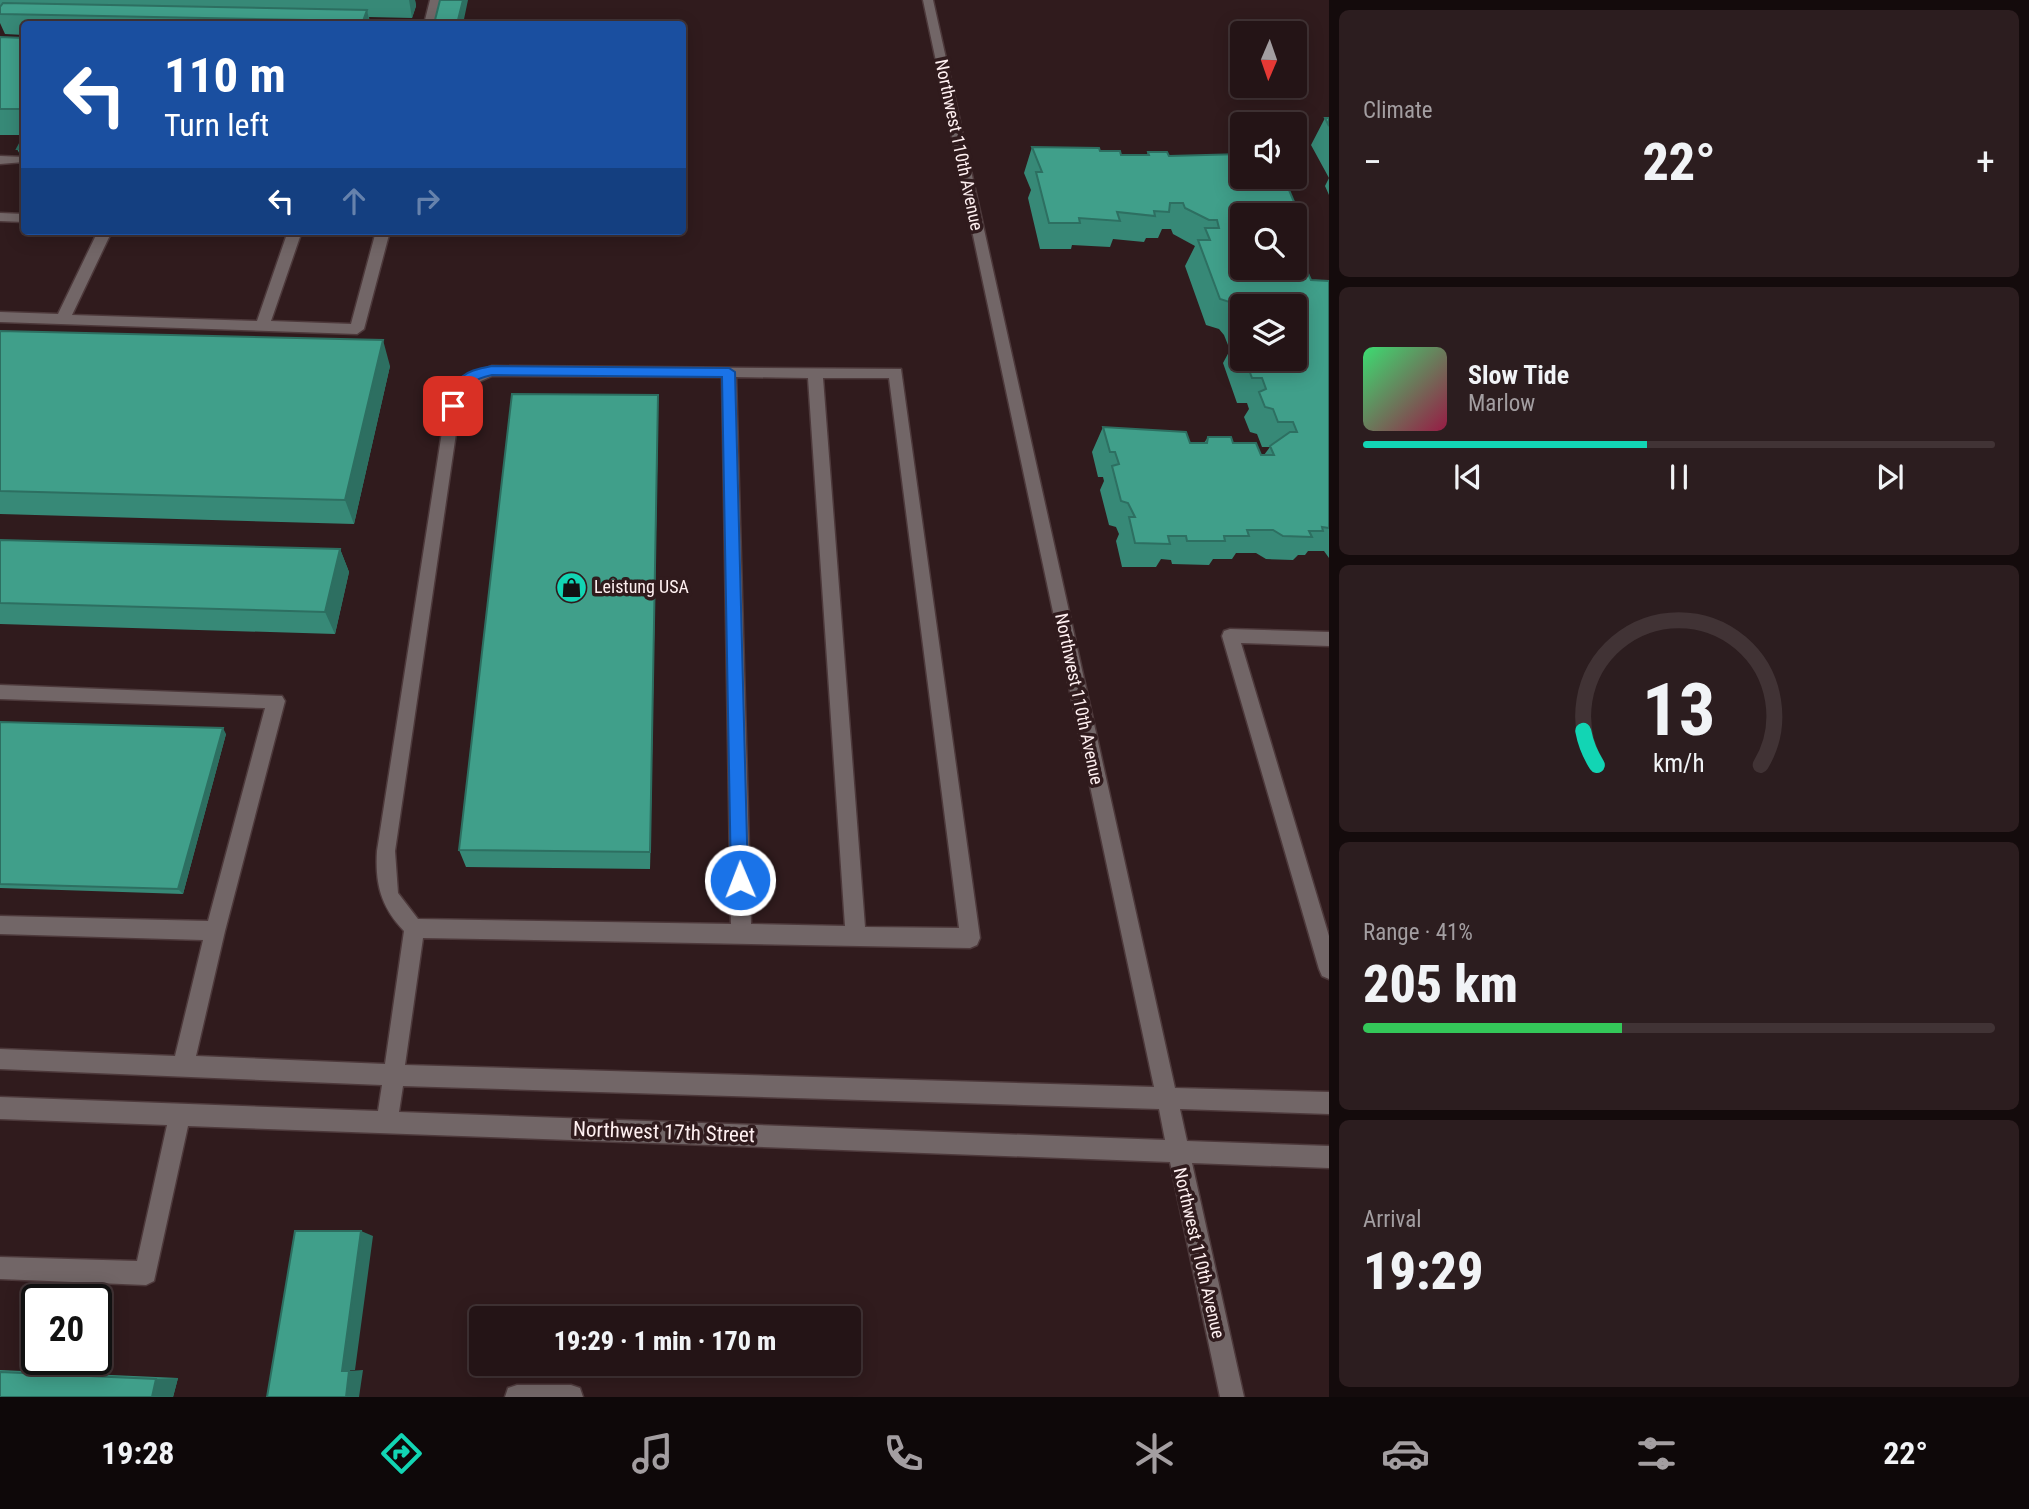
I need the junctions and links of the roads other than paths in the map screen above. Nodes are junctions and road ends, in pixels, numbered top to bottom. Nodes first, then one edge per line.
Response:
1 (435, 0) edge
2 (928, 0) edge
3 (430, 21) edge
4 (0, 160) edge
5 (20, 160) edge
6 (0, 217) edge
7 (21, 218) edge
8 (102, 235) edge
9 (294, 235) edge
10 (382, 235) edge
11 (0, 317) edge
12 (63, 319) junction
13 (262, 326) junction
14 (729, 372) junction
15 (815, 373) junction
16 (1329, 639) edge
17 (0, 692) edge
18 (0, 925) edge
19 (414, 928) junction
20 (215, 931) junction
21 (741, 934) junction
22 (856, 936) junction
23 (1329, 969) edge
24 (0, 1059) edge
25 (183, 1066) junction
26 (393, 1075) junction
27 (1165, 1098) junction
28 (1329, 1103) edge
29 (0, 1108) edge
30 (180, 1115) junction
31 (387, 1122) junction
32 (1177, 1151) junction
33 (1329, 1157) edge
34 (0, 1268) edge
35 (517, 1397) edge
36 (571, 1397) edge
37 (1232, 1397) edge

1 - 3 street
2 - 27 street, Northwest 110th Avenue
4 - 5 street
6 - 7 street
8 - 12 street
9 - 13 street
10 - 13 street
11 - 12 street
12 - 13 street
14 - 15 street
14 - 19 street
14 - 21 street
15 - 22 street
15 - 22 street
16 - 23 street
17 - 20 street
18 - 20 street
19 - 21 street
19 - 26 street
20 - 25 street
21 - 22 street
24 - 25 street
25 - 26 street
26 - 27 street
26 - 31 street
27 - 28 street
27 - 32 street, Northwest 110th Avenue
29 - 30 street, Northwest 17th Street
30 - 31 street, Northwest 17th Street
30 - 34 street
31 - 32 street, Northwest 17th Street
32 - 33 street, Northwest 17th Street
32 - 37 street, Northwest 110th Avenue
35 - 36 street

